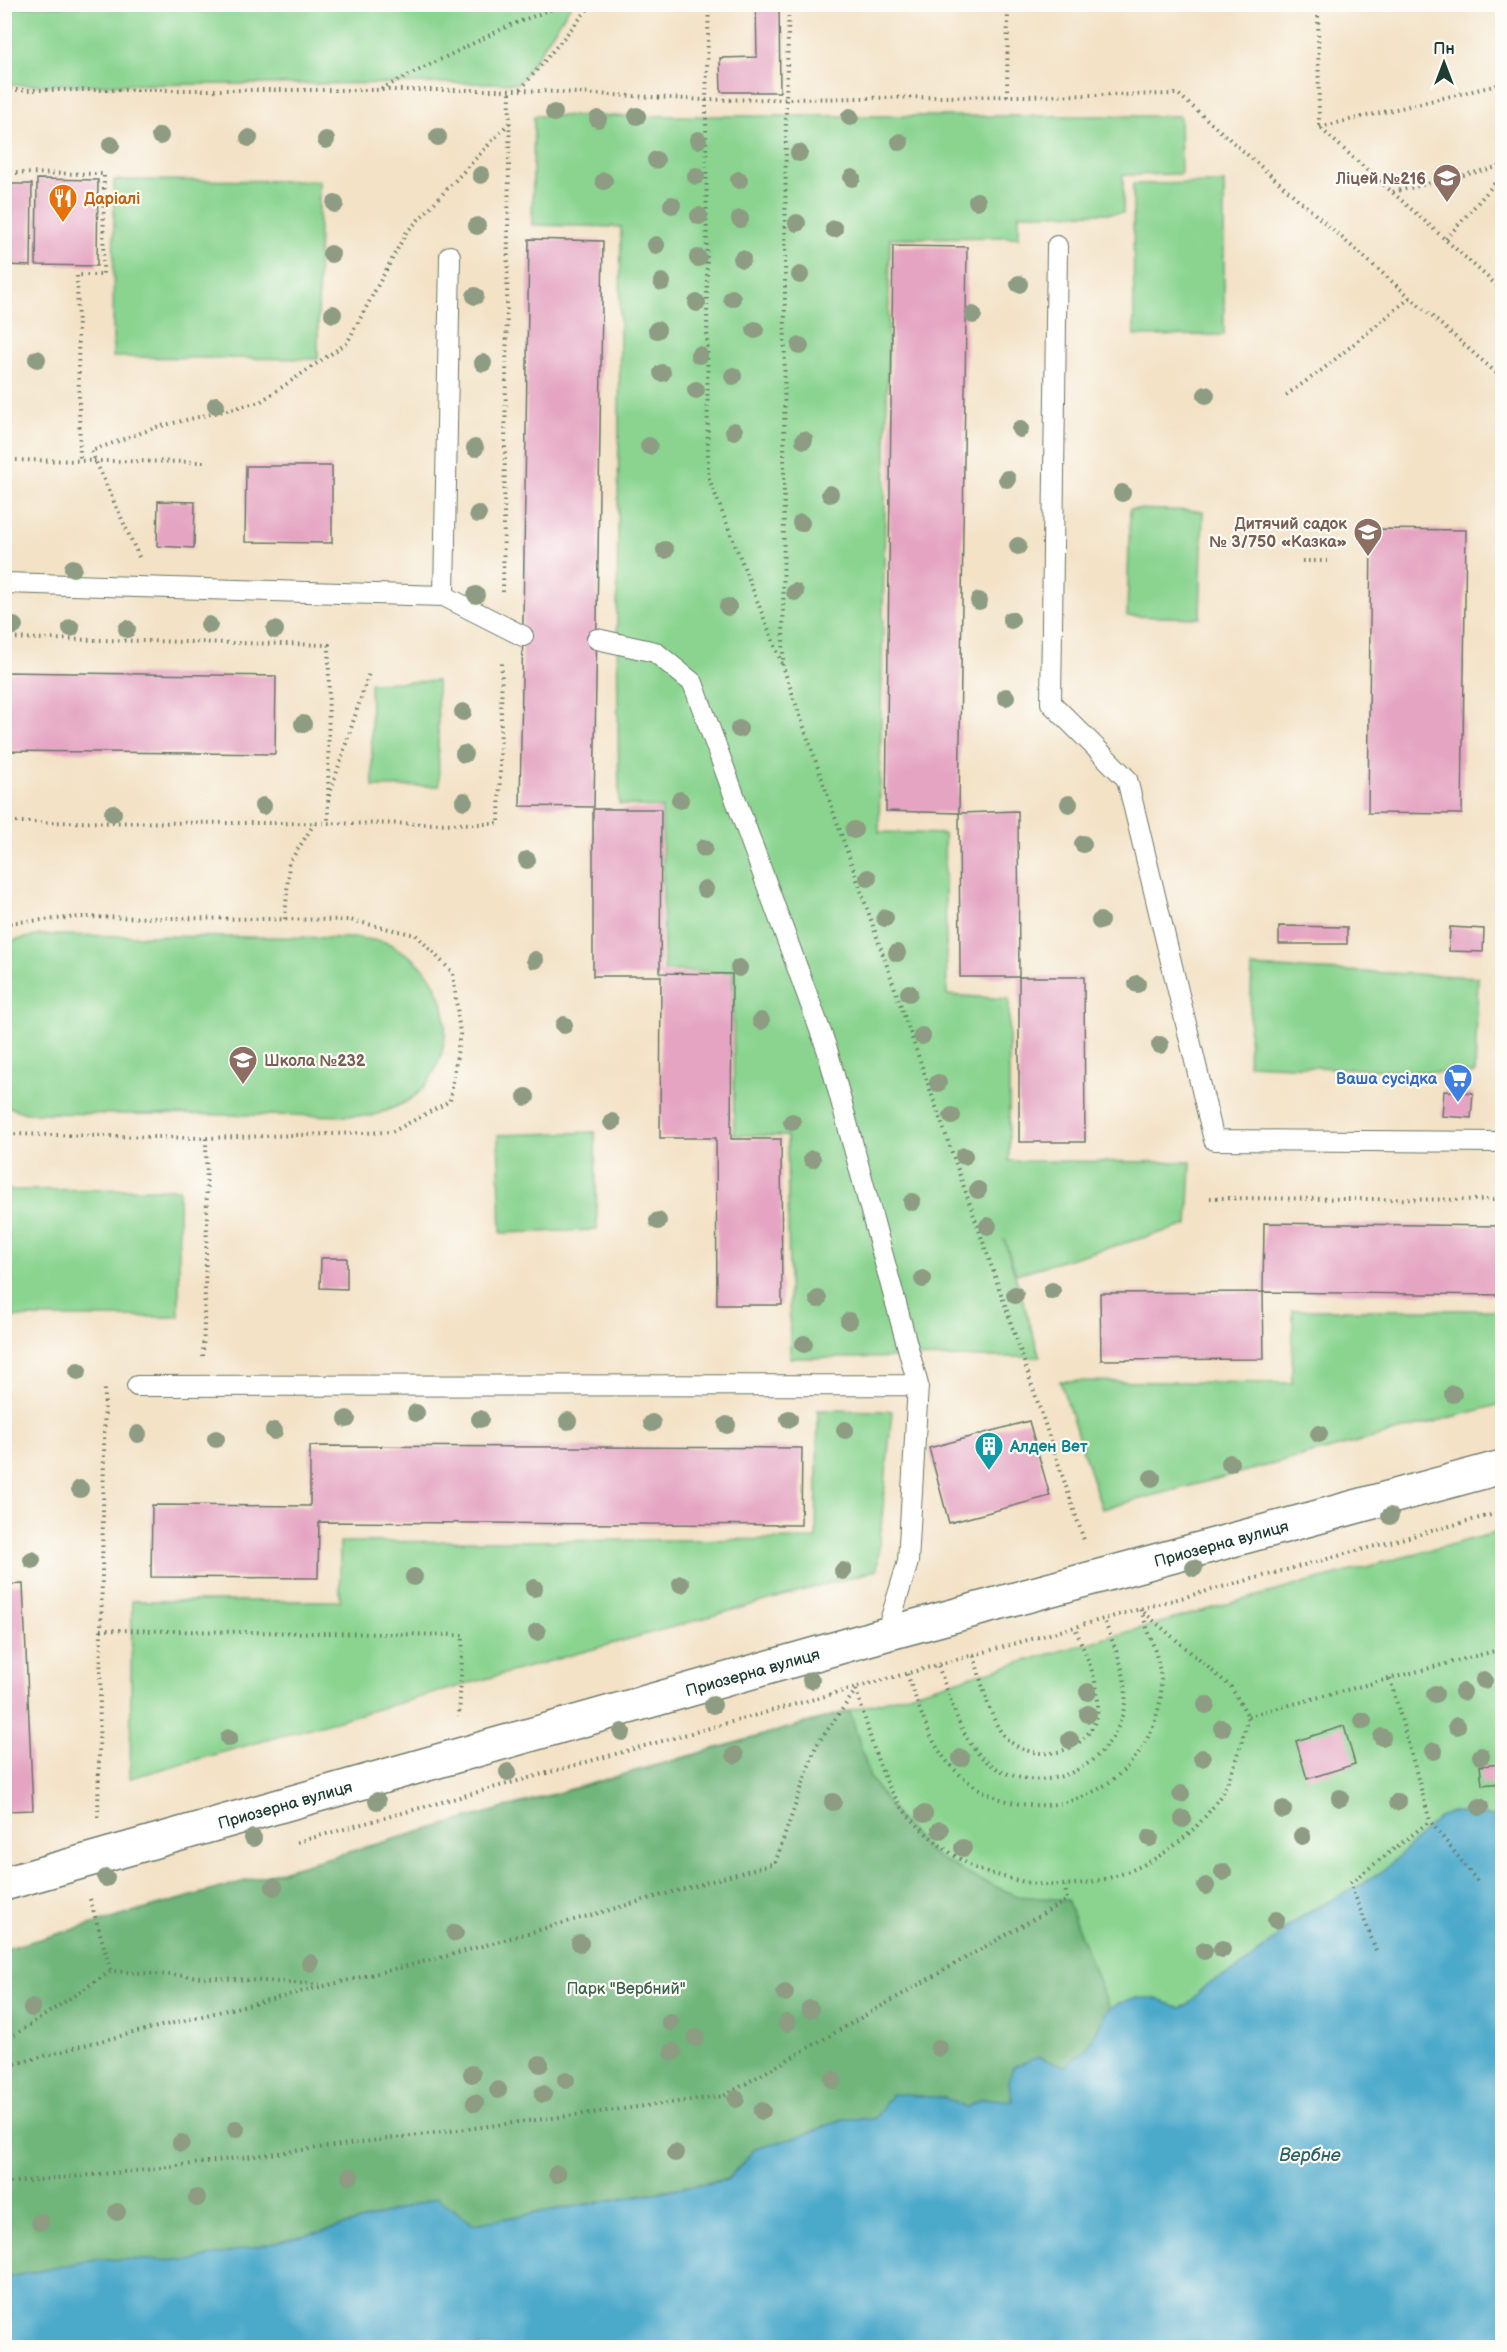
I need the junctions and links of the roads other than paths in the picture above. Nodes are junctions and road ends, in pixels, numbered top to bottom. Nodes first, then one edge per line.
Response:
1 (1057, 246) dead end
2 (450, 256) dead end
3 (4, 583) edge
4 (444, 596) junction
5 (523, 636) dead end
6 (597, 639) dead end
7 (1503, 1142) edge
8 (918, 1385) junction
9 (137, 1386) road end
10 (1503, 1467) edge
11 (886, 1634) junction
12 (4, 1884) edge

1 - 7 lane
2 - 4 lane
3 - 4 lane
4 - 5 lane
6 - 8 lane
8 - 9 lane
8 - 11 lane
10 - 11 street, Приозерна вулиця
11 - 12 street, Приозерна вулиця

